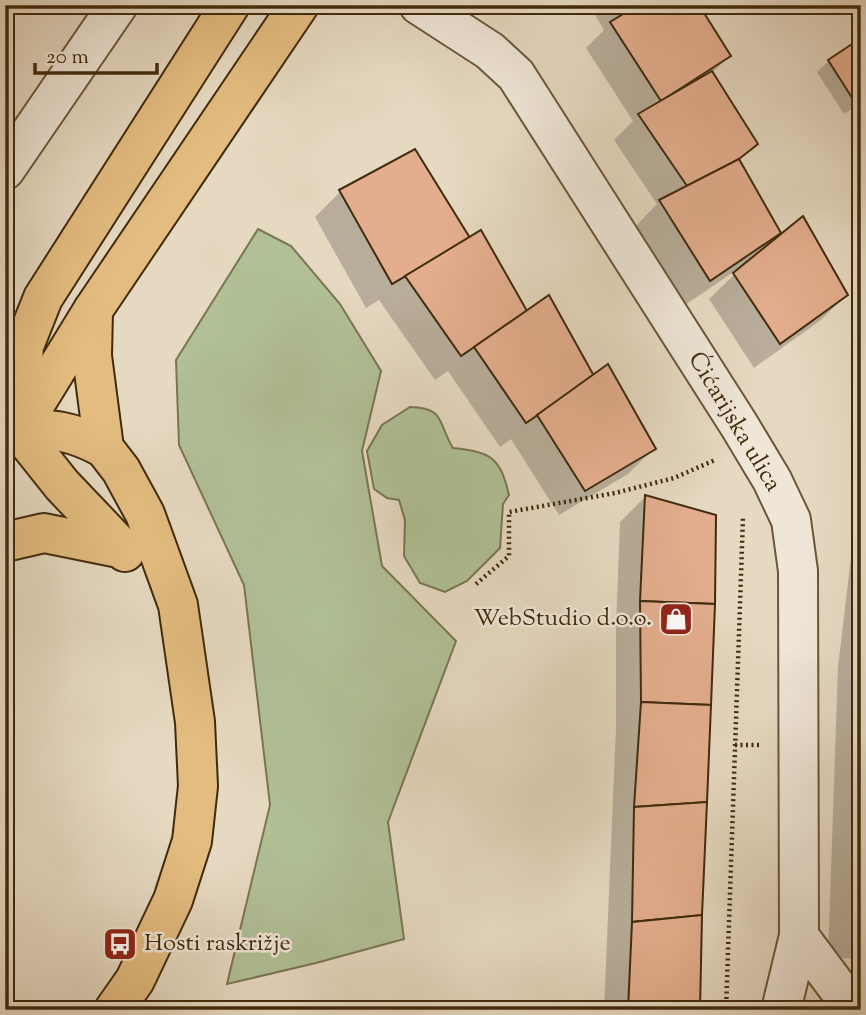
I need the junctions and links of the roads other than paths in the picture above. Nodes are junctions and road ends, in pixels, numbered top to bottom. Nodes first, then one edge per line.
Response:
1 (118, 5) edge
2 (230, 5) edge
3 (299, 5) edge
4 (419, 5) edge
5 (5, 170) edge
6 (93, 310) junction
7 (12, 440) edge
8 (104, 447) junction
9 (5, 542) edge
10 (123, 549) junction
11 (187, 671) junction
12 (799, 936) junction
13 (855, 1000) edge
14 (114, 1010) edge
15 (781, 1010) edge
16 (790, 1010) edge

1 - 5 street
2 - 7 main road
3 - 6 main road
4 - 12 street, Ćićarijska ulica
6 - 7 main road
6 - 8 main road
7 - 8 main road
7 - 10 main road
8 - 11 main road
9 - 10 main road
10 - 11 main road
11 - 14 main road
12 - 13 street
12 - 15 street, Ćićarijska ulica
13 - 16 street

